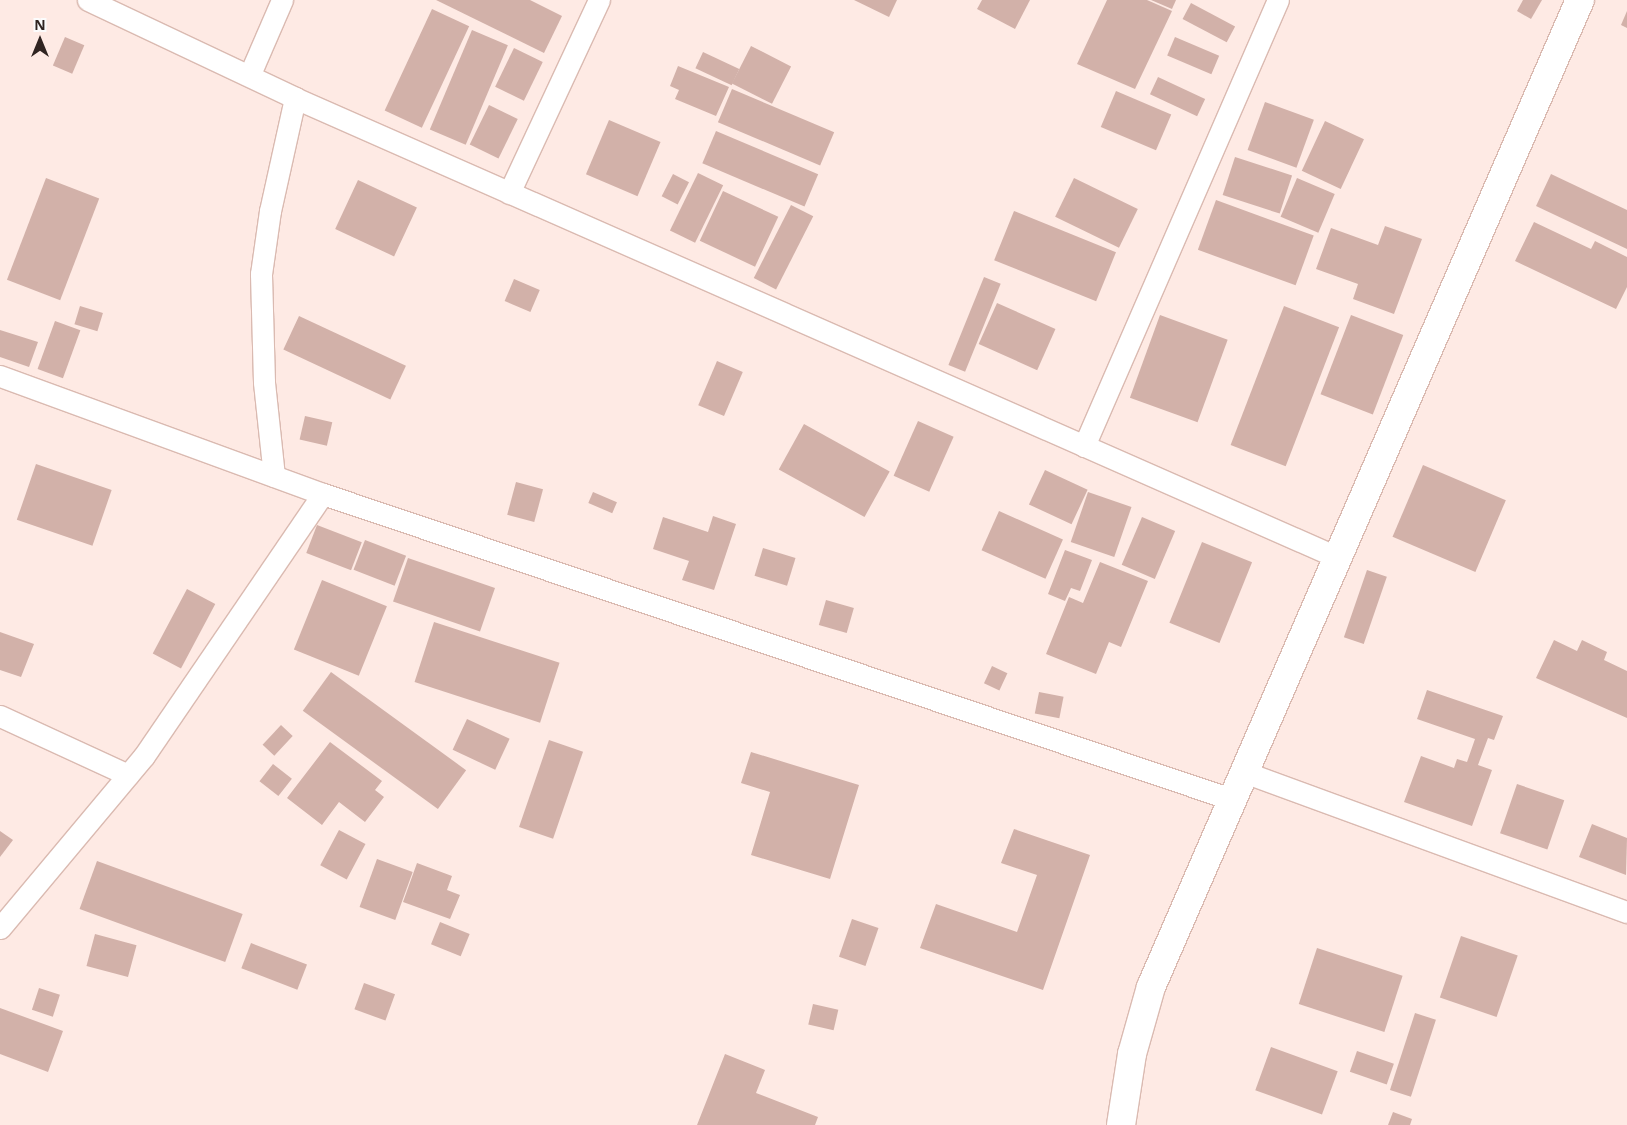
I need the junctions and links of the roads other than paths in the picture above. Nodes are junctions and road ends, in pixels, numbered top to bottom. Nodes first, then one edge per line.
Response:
1 (88, 0) edge
2 (282, 0) edge
3 (599, 0) edge
4 (1278, 0) edge
5 (1580, 0) edge
6 (250, 74) junction
7 (295, 98) junction
8 (510, 193) junction
9 (0, 376) edge
10 (1084, 446) junction
11 (274, 476) junction
12 (323, 494) junction
13 (1339, 558) junction
14 (0, 716) edge
15 (1244, 772) junction
16 (128, 775) junction
17 (1234, 800) junction
18 (1627, 912) edge
19 (0, 928) edge
20 (1121, 1125) edge

1 - 6 street
2 - 6 street
3 - 8 street
4 - 10 street
5 - 13 street
6 - 7 street
7 - 8 street
7 - 11 street
8 - 10 street
9 - 11 street
10 - 13 street
11 - 12 street
12 - 16 street
12 - 17 street
13 - 15 street
14 - 16 street
15 - 17 street
15 - 18 street
16 - 19 street
17 - 20 street

